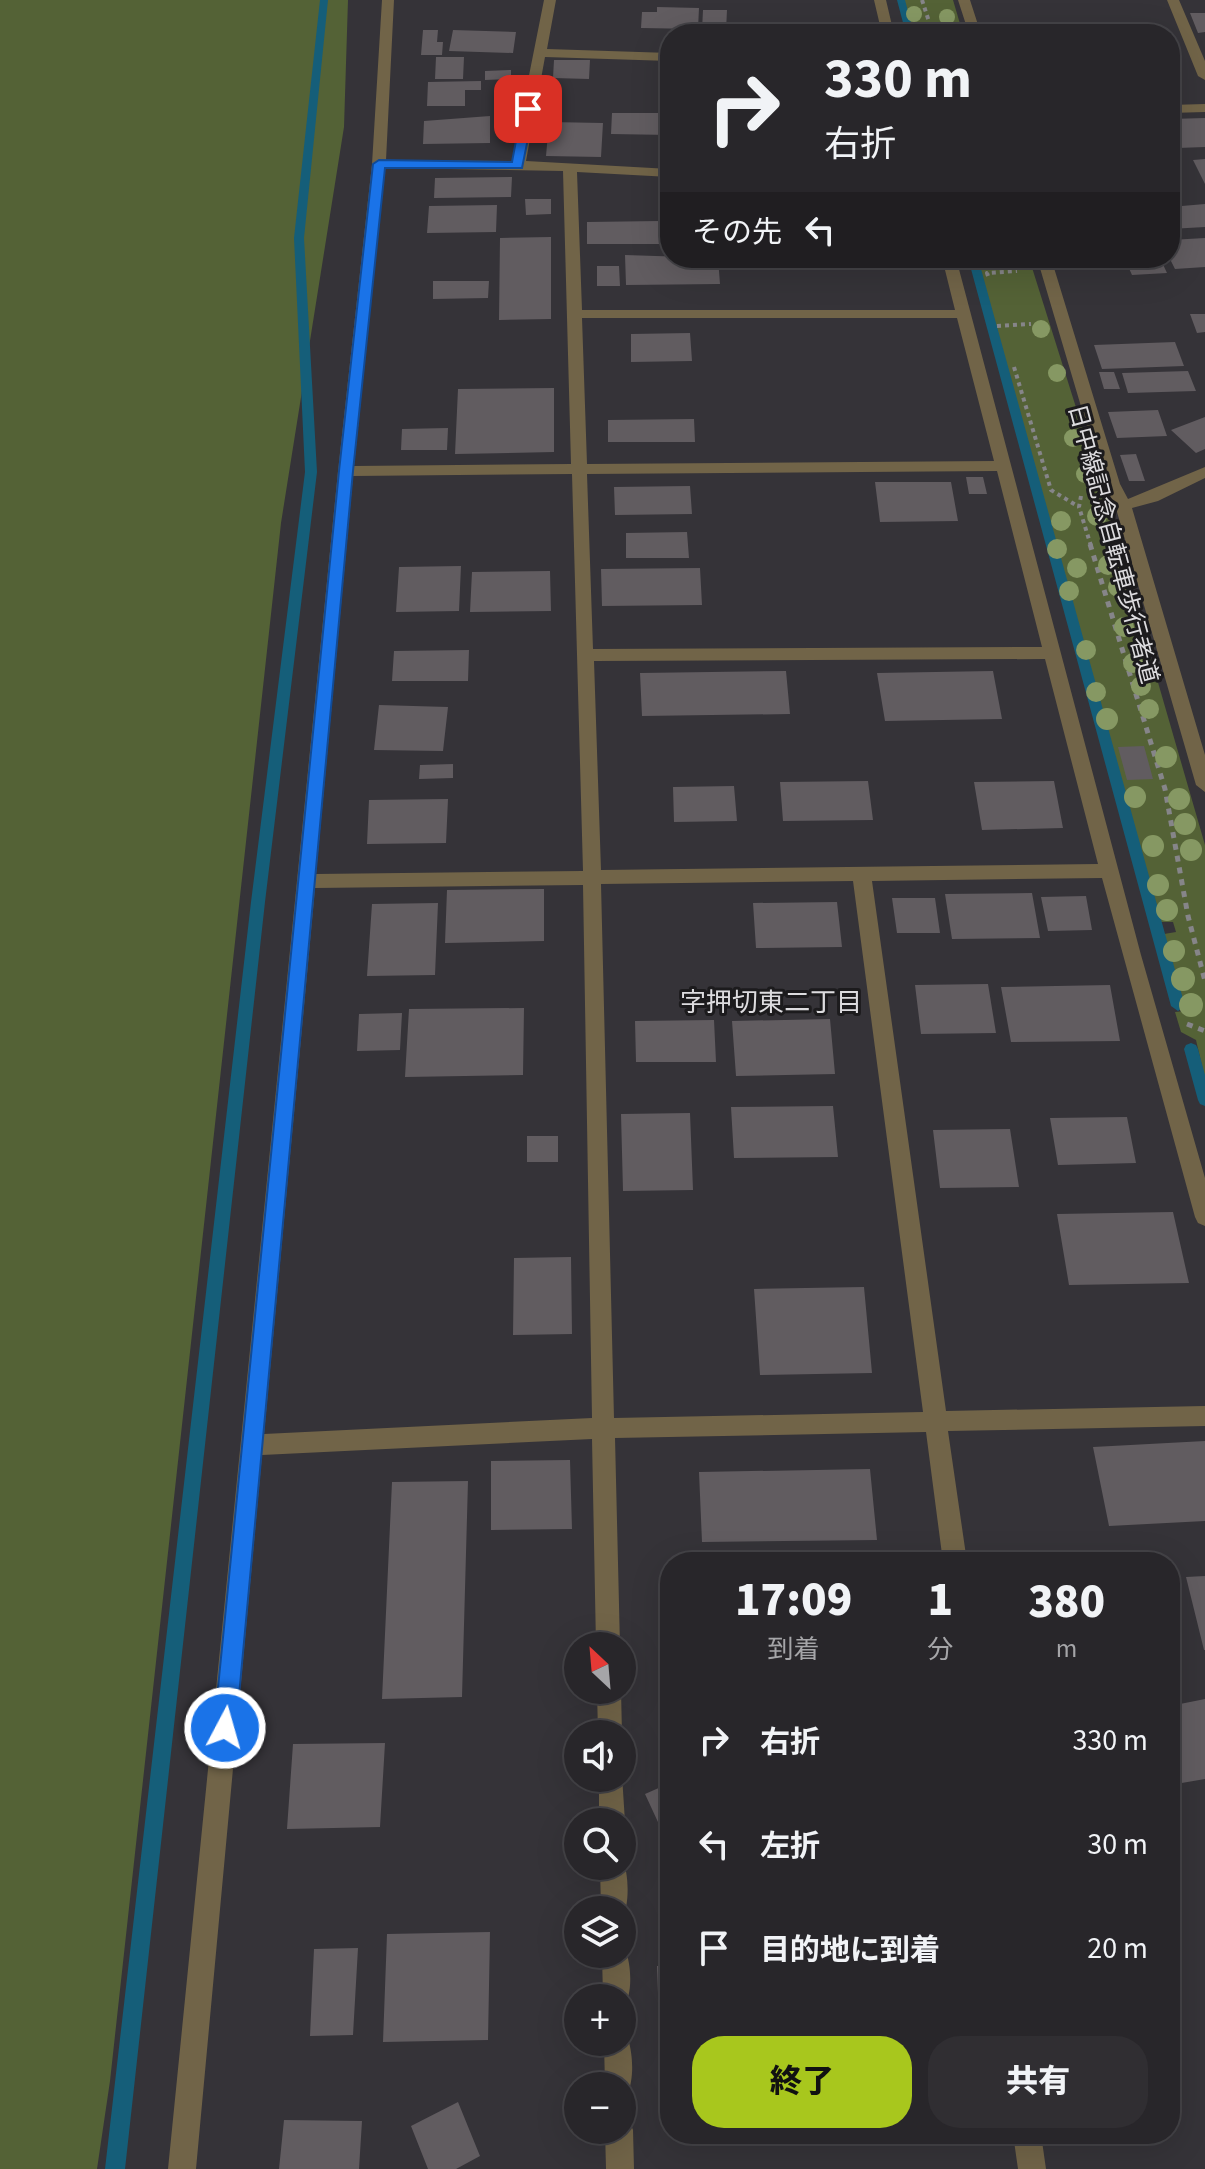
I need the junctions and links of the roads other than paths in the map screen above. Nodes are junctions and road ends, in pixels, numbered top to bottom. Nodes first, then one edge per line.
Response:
1 (388, 0) edge
2 (550, 0) edge
3 (880, 0) edge
4 (964, 0) edge
5 (1173, 0) edge
6 (886, 24) edge
7 (972, 24) edge
8 (538, 53) junction
9 (660, 57) edge
10 (1205, 76) edge
11 (1205, 108) edge
12 (1180, 109) edge
13 (379, 164) junction
14 (518, 165) junction
15 (570, 169) junction
16 (660, 173) edge
17 (952, 268) edge
18 (1047, 268) edge
19 (574, 314) junction
20 (963, 314) junction
21 (1004, 466) junction
22 (578, 469) junction
23 (346, 471) junction
24 (1205, 472) edge
25 (1123, 505) junction
26 (1053, 653) junction
27 (583, 655) junction
28 (1205, 785) edge
29 (1109, 871) junction
30 (862, 876) junction
31 (592, 877) junction
32 (306, 881) junction
33 (1205, 1217) edge
34 (1205, 1416) edge
35 (938, 1423) junction
36 (604, 1428) junction
37 (253, 1445) junction
38 (954, 1552) edge
39 (608, 1632) edge
40 (619, 2144) edge
41 (1028, 2144) edge
42 (182, 2169) edge
43 (620, 2169) edge
44 (1032, 2169) edge

1 - 13 street
2 - 8 street
3 - 6 street
4 - 7 street
5 - 10 street
8 - 9 street
8 - 14 street
11 - 12 street
13 - 14 street
13 - 23 street
14 - 15 street
15 - 16 street
15 - 19 street
17 - 20 street
18 - 25 street
19 - 20 street
19 - 22 street
20 - 21 street
21 - 22 street
21 - 26 street
22 - 23 street
22 - 27 street
23 - 32 street
24 - 25 street
25 - 28 street
26 - 27 street
26 - 29 street
27 - 31 street
29 - 30 street
29 - 33 street
30 - 31 street
30 - 35 street
31 - 32 street
31 - 36 street
32 - 37 street
34 - 35 street
35 - 36 street
35 - 38 street
36 - 37 street
36 - 39 street
37 - 42 street
40 - 43 street
41 - 44 street

